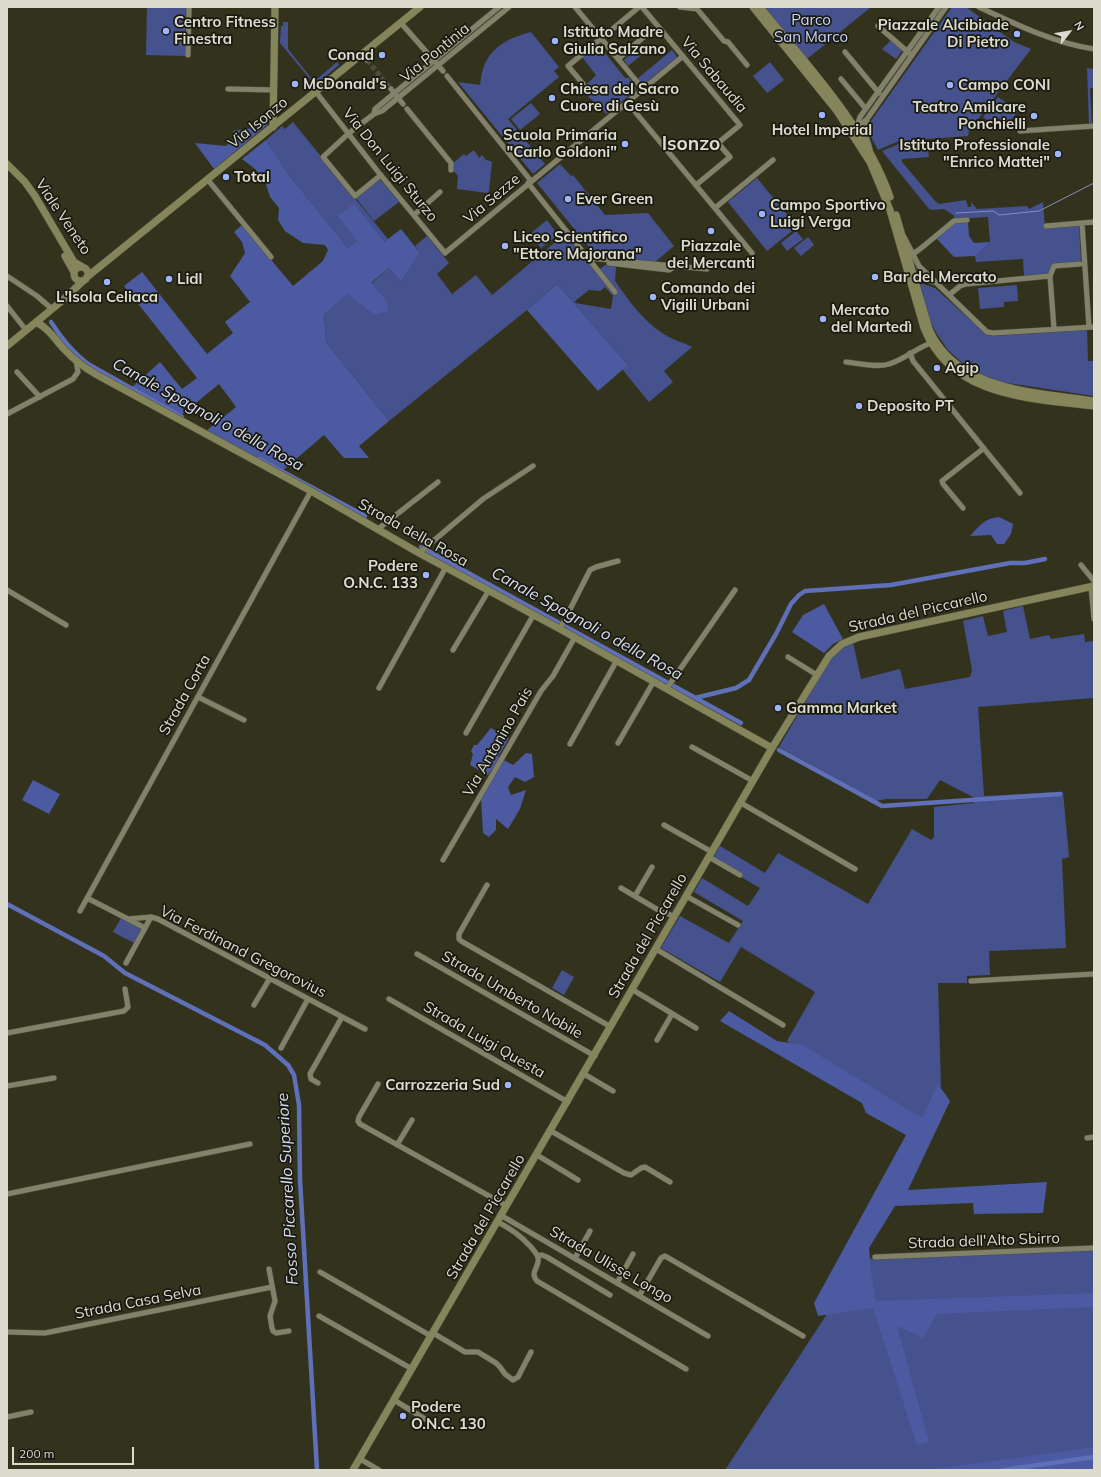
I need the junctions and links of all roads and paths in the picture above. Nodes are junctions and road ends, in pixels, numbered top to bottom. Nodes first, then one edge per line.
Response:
1 (189, 7) edge
2 (275, 7) edge
3 (420, 7) edge
4 (499, 7) edge
5 (509, 7) edge
6 (574, 7) edge
7 (638, 7) edge
8 (642, 7) edge
9 (680, 7) edge
10 (753, 7) edge
11 (760, 7) edge
12 (939, 7) edge
13 (946, 7) edge
14 (979, 7) edge
15 (401, 22) junction
16 (658, 26) junction
17 (878, 26) dead end
18 (653, 30) tunnel mouth
19 (646, 35) tunnel mouth
20 (600, 39) junction
21 (1094, 49) edge
22 (845, 52) dead end
23 (907, 52) junction
24 (362, 54) junction
25 (188, 55) dead end
26 (912, 55) junction
27 (683, 56) junction
28 (618, 59) junction
29 (367, 60) tunnel mouth
30 (434, 60) junction
31 (438, 65) junction
32 (747, 65) dead end
33 (443, 71) dead end
34 (447, 76) dead end
35 (841, 79) dead end
36 (584, 85) dead end
37 (228, 89) dead end
38 (643, 89) junction
39 (274, 90) junction
40 (392, 91) junction
41 (316, 92) junction
42 (878, 92) junction
43 (883, 96) junction
44 (398, 98) junction
45 (627, 102) junction
46 (403, 104) dead end
47 (407, 109) dead end
48 (866, 109) junction
49 (374, 114) junction
50 (846, 115) junction
51 (860, 117) junction
52 (867, 119) junction
53 (1094, 126) edge
54 (273, 127) junction
55 (854, 131) junction
56 (1020, 131) dead end
57 (349, 133) junction
58 (871, 154) junction
59 (773, 160) dead end
60 (7, 164) edge
61 (7, 170) edge
62 (451, 170) dead end
63 (381, 175) junction
64 (208, 180) junction
65 (530, 182) junction
66 (696, 185) junction
67 (440, 192) dead end
68 (714, 208) junction
69 (414, 215) junction
70 (967, 220) dead end
71 (1094, 222) edge
72 (1082, 223) junction
73 (1046, 226) dead end
74 (901, 233) junction
75 (445, 253) joint
76 (752, 253) dead end
77 (913, 254) junction
78 (271, 257) dead end
79 (111, 258) junction
80 (589, 260) junction
81 (1080, 264) dead end
82 (83, 267) junction
83 (707, 269) dead end
84 (74, 275) junction
85 (911, 275) junction
86 (7, 276) edge
87 (1050, 276) junction
88 (85, 279) junction
89 (935, 283) junction
90 (615, 292) dead end
91 (950, 295) junction
92 (63, 300) junction
93 (7, 306) edge
94 (52, 309) junction
95 (45, 315) junction
96 (36, 322) junction
97 (1092, 327) edge
98 (1054, 329) junction
99 (26, 330) junction
100 (49, 331) junction
101 (931, 343) junction
102 (7, 346) edge
103 (910, 353) junction
104 (76, 360) junction
105 (846, 362) dead end
106 (17, 372) dead end
107 (40, 397) junction
108 (1094, 401) edge
109 (1094, 406) edge
110 (7, 414) edge
111 (984, 448) junction
112 (533, 466) dead end
113 (438, 482) dead end
114 (311, 491) junction
115 (1020, 493) dead end
116 (963, 508) dead end
117 (378, 529) junction
118 (420, 553) junction
119 (618, 561) dead end
120 (1081, 565) dead end
121 (446, 567) junction
122 (1093, 585) edge
123 (7, 590) edge
124 (489, 590) junction
125 (735, 590) dead end
126 (534, 614) junction
127 (1094, 619) edge
128 (66, 625) dead end
129 (560, 629) junction
130 (575, 637) junction
131 (453, 650) dead end
132 (788, 656) dead end
133 (617, 660) junction
134 (817, 675) junction
135 (654, 681) junction
136 (378, 688) dead end
137 (667, 688) junction
138 (198, 697) junction
139 (244, 720) dead end
140 (466, 733) dead end
141 (618, 743) dead end
142 (570, 744) dead end
143 (692, 747) dead end
144 (772, 748) junction
145 (753, 781) junction
146 (741, 803) junction
147 (664, 825) dead end
148 (710, 854) junction
149 (443, 860) dead end
150 (652, 867) dead end
151 (855, 869) dead end
152 (740, 875) dead end
153 (487, 885) dead end
154 (621, 888) dead end
155 (634, 896) junction
156 (686, 896) junction
157 (87, 898) junction
158 (80, 911) dead end
159 (674, 916) junction
160 (151, 917) junction
161 (128, 919) junction
162 (738, 925) dead end
163 (144, 928) junction
164 (656, 949) junction
165 (417, 954) dead end
166 (126, 964) dead end
167 (1094, 974) edge
168 (270, 978) junction
169 (971, 981) dead end
170 (125, 989) dead end
171 (633, 990) junction
172 (308, 999) junction
173 (389, 999) dead end
174 (254, 1005) dead end
175 (672, 1014) junction
176 (342, 1017) junction
177 (783, 1025) dead end
178 (611, 1027) junction
179 (696, 1028) dead end
180 (364, 1029) dead end
181 (7, 1033) edge
182 (657, 1040) dead end
183 (281, 1048) dead end
184 (595, 1056) junction
185 (584, 1074) junction
186 (54, 1078) dead end
187 (318, 1083) dead end
188 (378, 1084) dead end
189 (7, 1086) edge
190 (613, 1091) dead end
191 (568, 1102) junction
192 (412, 1120) dead end
193 (551, 1131) junction
194 (1094, 1137) edge
195 (1087, 1138) dead end
196 (250, 1144) dead end
197 (397, 1145) junction
198 (537, 1155) junction
199 (578, 1180) dead end
200 (670, 1182) dead end
201 (7, 1194) edge
202 (507, 1206) junction
203 (500, 1219) junction
204 (590, 1231) dead end
205 (1094, 1248) edge
206 (633, 1254) dead end
207 (538, 1256) junction
208 (875, 1257) dead end
209 (575, 1258) junction
210 (269, 1270) dead end
211 (320, 1272) dead end
212 (617, 1283) junction
213 (272, 1287) junction
214 (610, 1295) dead end
215 (639, 1296) junction
216 (319, 1316) dead end
217 (288, 1331) dead end
218 (7, 1332) edge
219 (432, 1335) junction
220 (708, 1336) dead end
221 (803, 1336) dead end
222 (531, 1352) dead end
223 (412, 1369) junction
224 (686, 1369) dead end
225 (394, 1400) junction
226 (31, 1412) dead end
227 (7, 1417) edge
228 (425, 1419) dead end
229 (360, 1459) junction
230 (353, 1470) edge
231 (379, 1470) edge

1 - 25 street
2 - 39 street
3 - 15 street, Via Isonzo
4 - 30 street, Via Pontinia
5 - 31 street, Via Pontinia
6 - 20 street
7 - 20 street
8 - 16 street, Via Sabaudia
9 - 32 street
10 - 55 street
11 - 50 street
12 - 23 street
13 - 26 street
14 - 21 street
15 - 24 street, Via Isonzo
15 - 30 street
16 - 18 street
16 - 27 street, Via Sabaudia
17 - 23 street
19 - 28 street
20 - 28 street
20 - 36 street
22 - 42 street
23 - 26 street
23 - 42 street
24 - 29 street
24 - 41 street, Via Isonzo
26 - 43 street
27 - 38 street, Via Sezze
27 - 66 street, Via Sabaudia
28 - 38 street
30 - 31 street
30 - 40 street, Via Pontinia
31 - 33 street
31 - 44 street, Via Pontinia
34 - 65 street
35 - 48 street
37 - 39 street
38 - 45 street, Via Sezze
39 - 54 street
40 - 44 street
40 - 49 street, Via Pontinia
41 - 54 street, Via Isonzo
41 - 57 street, Via Don Luigi Sturzo
42 - 43 street
42 - 48 street
43 - 52 street
44 - 46 street
44 - 49 street, Via Pontinia
45 - 65 street, Via Sezze
45 - 66 street
47 - 62 street
48 - 51 street
49 - 57 street, Via Pontinia
50 - 51 street
50 - 55 street
51 - 55 street
52 - 55 street
52 - 58 street
53 - 56 street
54 - 64 street, Via Isonzo
55 - 58 street
55 - 85 street
57 - 63 street, Via Don Luigi Sturzo
57 - 63 street, Via Pontinia
58 - 74 street
59 - 68 street
60 - 82 street, Viale Veneto
61 - 84 street, Viale Veneto
63 - 69 street, Via Don Luigi Sturzo
64 - 78 street
64 - 79 street, Via Isonzo
65 - 75 street, Via Sezze
65 - 80 street
66 - 68 street
67 - 69 street
68 - 76 street
69 - 75 street, Via Don Luigi Sturzo
70 - 77 street
71 - 72 street
72 - 73 street
72 - 97 street
74 - 77 street
74 - 85 street
77 - 89 street
79 - 82 street, Via Isonzo
79 - 88 street, Via Isonzo
80 - 83 street
80 - 90 street
81 - 87 street
82 - 84 street, Via Isonzo
82 - 88 street
84 - 88 street
84 - 92 street, Via Isonzo
85 - 89 street
85 - 101 street
85 - 108 street
86 - 94 street
87 - 91 street
87 - 98 street
88 - 92 street, Via Isonzo
89 - 91 street
91 - 98 street
92 - 94 street, Via Isonzo
93 - 99 street
94 - 95 street, Via Isonzo
95 - 96 street, Via Isonzo
95 - 100 street, Strada della Rosa
96 - 99 street, Via Isonzo
96 - 100 street, Strada della Rosa
97 - 98 street
99 - 102 street, Via Isonzo
100 - 104 street, Strada della Rosa
101 - 103 street
101 - 109 street
103 - 105 street
103 - 111 street
104 - 107 street
104 - 114 street, Strada della Rosa
106 - 107 street
107 - 110 street
111 - 115 street
111 - 116 street
112 - 118 street
113 - 117 street
114 - 117 street, Strada della Rosa
114 - 138 street, Strada Corta
117 - 118 street, Strada della Rosa
118 - 121 street, Strada della Rosa
119 - 129 street
120 - 122 street
121 - 124 street, Strada della Rosa
121 - 136 street
122 - 127 street
122 - 134 street, Strada del Piccarello
123 - 128 street
124 - 126 street, Strada della Rosa
124 - 131 street
125 - 137 street
126 - 129 street, Strada della Rosa
126 - 140 street
129 - 130 street, Strada della Rosa
130 - 133 street, Strada della Rosa
130 - 149 street, Via Antonino Pais
132 - 134 street
133 - 135 street, Strada della Rosa
133 - 142 street
134 - 144 street, Strada del Piccarello
135 - 137 street, Strada della Rosa
135 - 141 street
137 - 144 street, Strada della Rosa
138 - 139 street
138 - 157 street, Strada Corta
143 - 145 street
144 - 145 street, Strada del Piccarello
145 - 146 street, Strada del Piccarello
146 - 148 street, Strada del Piccarello
146 - 151 street
147 - 148 street
148 - 152 street
148 - 156 street, Strada del Piccarello
150 - 155 street
153 - 178 street
154 - 155 street
155 - 159 street
156 - 159 street, Strada del Piccarello
156 - 162 street
157 - 158 street, Strada Corta
157 - 161 street
159 - 164 street, Strada del Piccarello
160 - 161 street, Via Ferdinand Gregorovius
160 - 163 street
160 - 168 street, Via Ferdinand Gregorovius
161 - 163 street
163 - 166 street
164 - 171 street, Strada del Piccarello
164 - 177 street
165 - 184 street, Strada Umberto Nobile
167 - 169 street
168 - 172 street, Via Ferdinand Gregorovius
168 - 174 street
170 - 181 street
171 - 175 street
171 - 178 street, Strada del Piccarello
172 - 176 street, Via Ferdinand Gregorovius
172 - 183 street
173 - 191 street, Strada Luigi Questa
175 - 179 street
175 - 182 street
176 - 180 street, Via Ferdinand Gregorovius
176 - 187 street
178 - 184 street, Strada del Piccarello
184 - 185 street, Strada del Piccarello
185 - 190 street
185 - 191 street, Strada del Piccarello
186 - 189 street
188 - 197 street
191 - 193 street, Strada del Piccarello
192 - 197 street
193 - 198 street, Strada del Piccarello
193 - 200 street
194 - 195 street
196 - 201 street
197 - 202 street
198 - 199 street
198 - 202 street, Strada del Piccarello
202 - 203 street, Strada del Piccarello
203 - 207 street
203 - 209 street, Strada Ulisse Longo
203 - 219 street, Strada del Piccarello
204 - 209 street
205 - 208 street, Strada dell'Alto Sbirro
206 - 212 street
207 - 214 street
207 - 224 street
209 - 212 street, Strada Ulisse Longo
210 - 213 street
211 - 219 street
212 - 215 street, Strada Ulisse Longo
213 - 217 street
213 - 218 street, Strada Casa Selva
215 - 220 street, Strada Ulisse Longo
215 - 221 street
216 - 223 street
219 - 222 street
219 - 223 street, Strada del Piccarello
223 - 225 street, Strada del Piccarello
225 - 228 street
225 - 229 street, Strada del Piccarello
226 - 227 street
229 - 230 street, Strada del Piccarello
229 - 231 street

